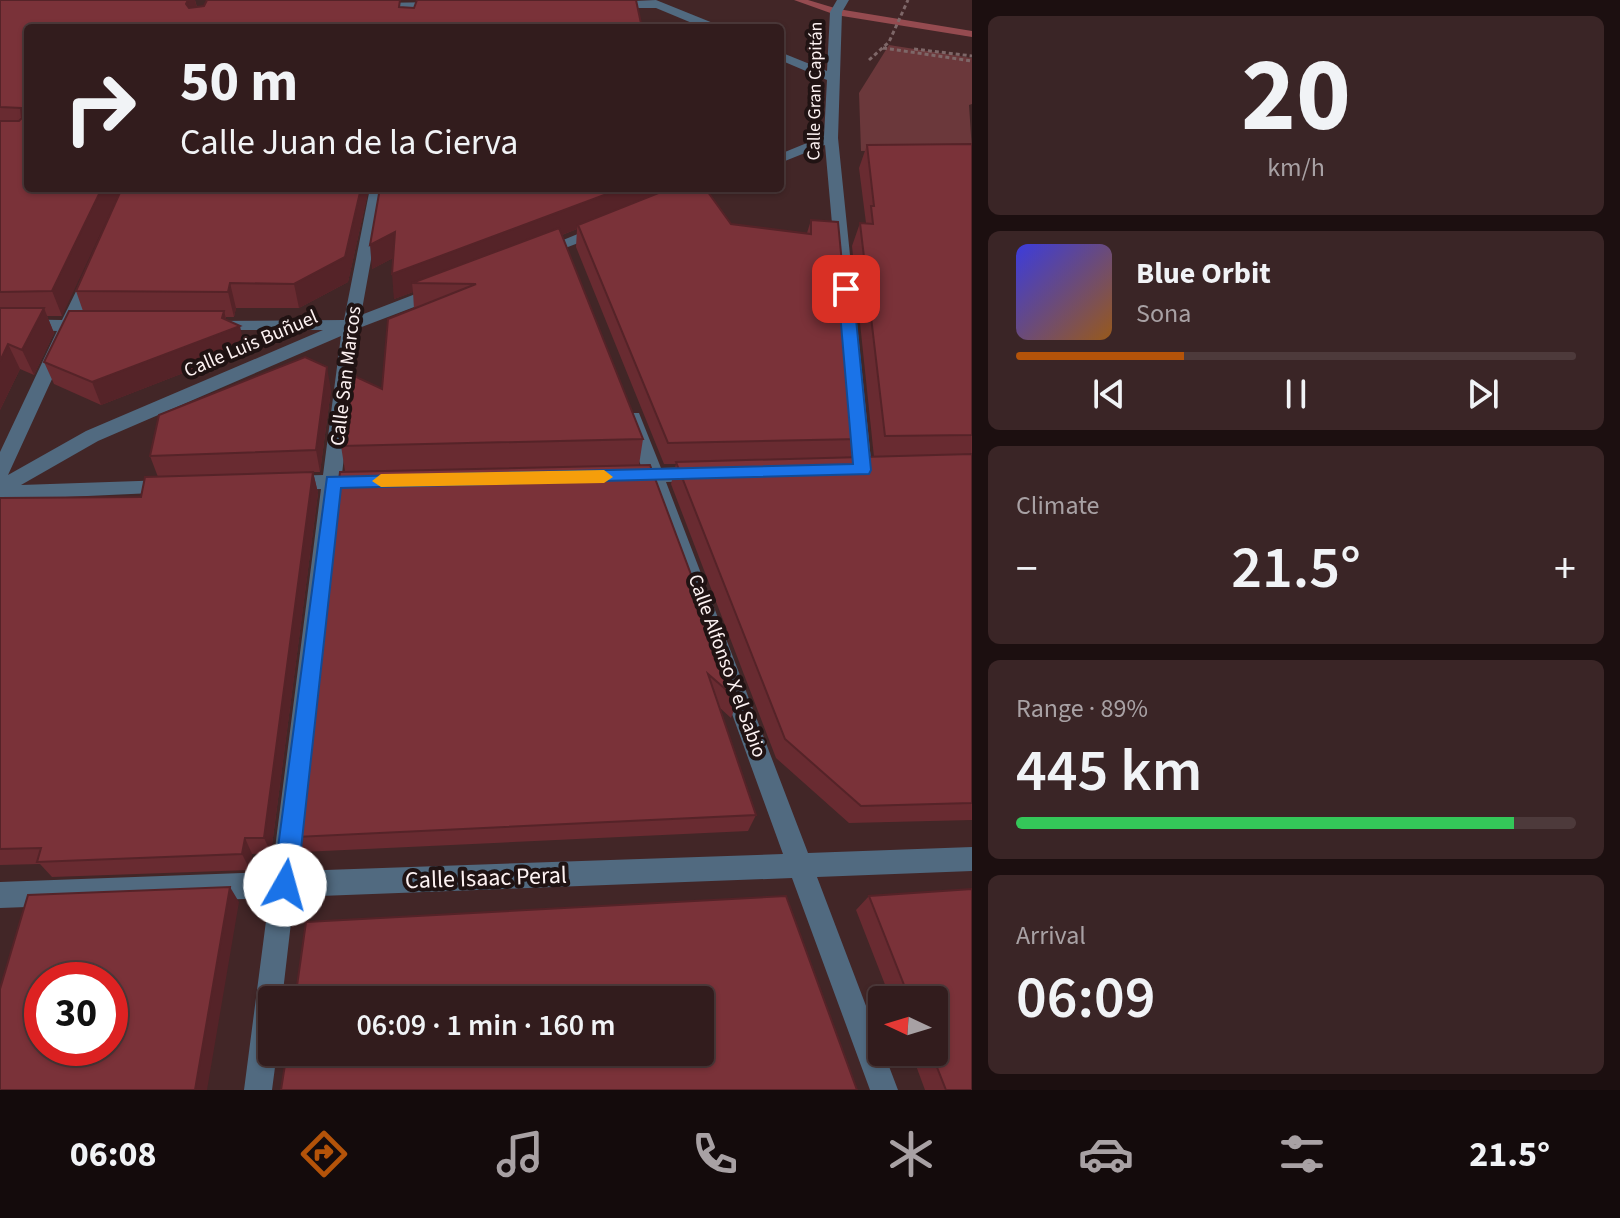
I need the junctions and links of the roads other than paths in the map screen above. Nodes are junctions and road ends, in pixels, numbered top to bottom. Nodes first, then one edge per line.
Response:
1 (843, 0) edge
2 (652, 2) edge
3 (461, 5) edge
4 (593, 5) edge
5 (367, 6) edge
6 (704, 24) edge
7 (784, 58) edge
8 (834, 78) junction
9 (831, 138) junction
10 (784, 151) edge
11 (799, 151) junction
12 (784, 157) edge
13 (376, 192) edge
14 (621, 221) edge
15 (100, 257) edge
16 (521, 260) edge
17 (450, 287) edge
18 (0, 324) edge
19 (194, 325) edge
20 (351, 325) junction
21 (69, 326) junction
22 (100, 326) edge
23 (627, 403) edge
24 (863, 470) edge
25 (0, 472) edge
26 (719, 474) edge
27 (610, 476) edge
28 (656, 476) junction
29 (379, 481) edge
30 (333, 482) junction
31 (270, 484) edge
32 (190, 486) edge
33 (0, 490) edge
34 (972, 859) edge
35 (801, 866) junction
36 (285, 885) junction
37 (0, 895) edge
38 (258, 1090) edge
39 (884, 1090) edge

1 - 8 street, Calle Gran Capitán
2 - 4 street
2 - 6 street
3 - 5 street
7 - 8 street
8 - 9 street, Calle Gran Capitán
9 - 11 street
9 - 24 street, Calle Gran Capitán
10 - 11 street
11 - 12 street
13 - 20 street, Calle San Marcos
14 - 16 street
15 - 21 street
17 - 20 street, Calle Luis Buñuel
18 - 21 street
19 - 20 street
20 - 30 street, Calle San Marcos
20 - 33 street, Calle Luis Buñuel
21 - 22 street
21 - 25 street
23 - 28 street, Calle Alfonso X el Sabio
26 - 28 street
27 - 28 street
28 - 35 street, Calle Alfonso X el Sabio
29 - 30 street
30 - 31 street
30 - 36 street, Calle San Marcos
32 - 33 street
34 - 35 street, Calle Isaac Peral
35 - 36 street, Calle Isaac Peral
35 - 39 street, Calle Alfonso X el Sabio
36 - 37 street, Calle Isaac Peral
36 - 38 street, Calle San Marcos

